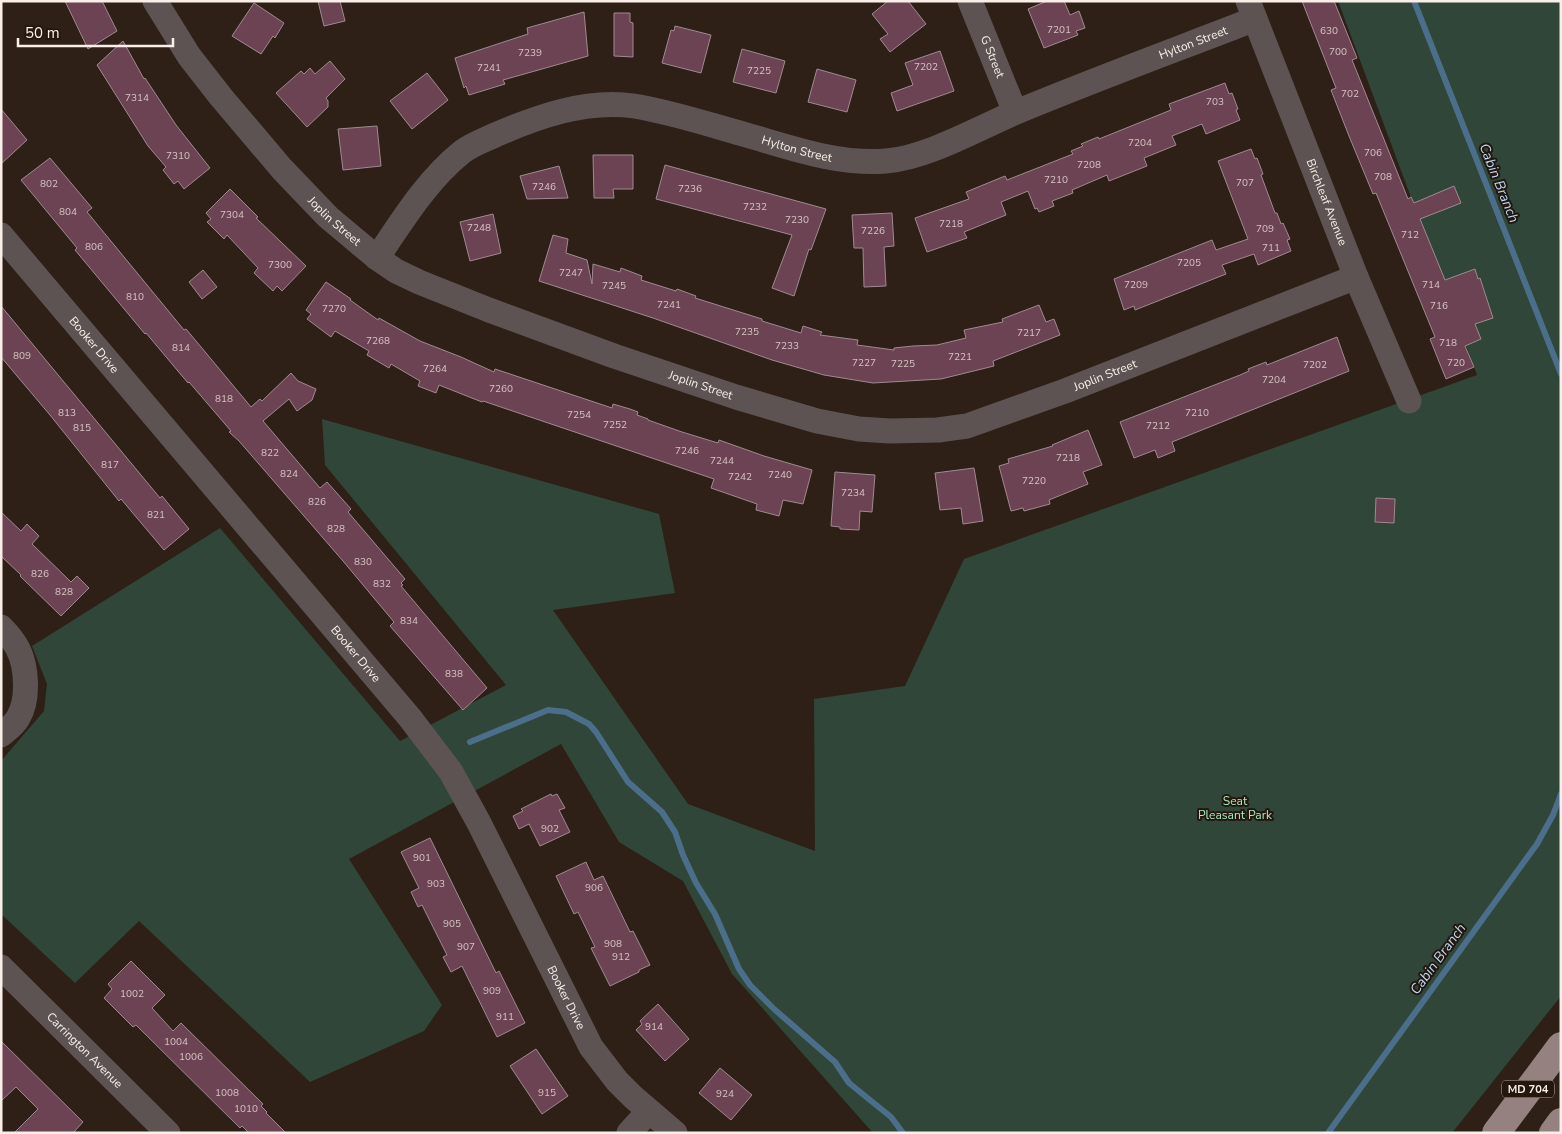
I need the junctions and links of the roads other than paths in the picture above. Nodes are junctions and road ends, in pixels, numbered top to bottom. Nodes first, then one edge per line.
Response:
1 (156, 1) edge
2 (970, 1) edge
3 (1252, 10) edge
4 (1015, 112) junction
5 (1, 235) edge
6 (377, 258) junction
7 (1356, 277) junction
8 (1409, 401) dead end
9 (1, 627) edge
10 (1, 735) edge
11 (1, 967) edge
12 (1561, 1046) edge
13 (649, 1111) junction
14 (1561, 1122) edge
15 (168, 1133) edge
16 (629, 1133) edge
17 (675, 1133) edge
18 (1496, 1133) edge
19 (1553, 1133) edge

1 - 6 street, Joplin Street
2 - 4 street, G Street
3 - 4 street, Hylton Street
3 - 7 street, Birchleaf Avenue
4 - 6 street, Hylton Street
5 - 13 street, Booker Drive
6 - 7 street, Joplin Street
7 - 8 street, Birchleaf Avenue
9 - 10 street
11 - 15 street, Carrington Avenue
12 - 18 main road, MD 704
13 - 16 street
13 - 17 street, Booker Drive
14 - 19 main road

